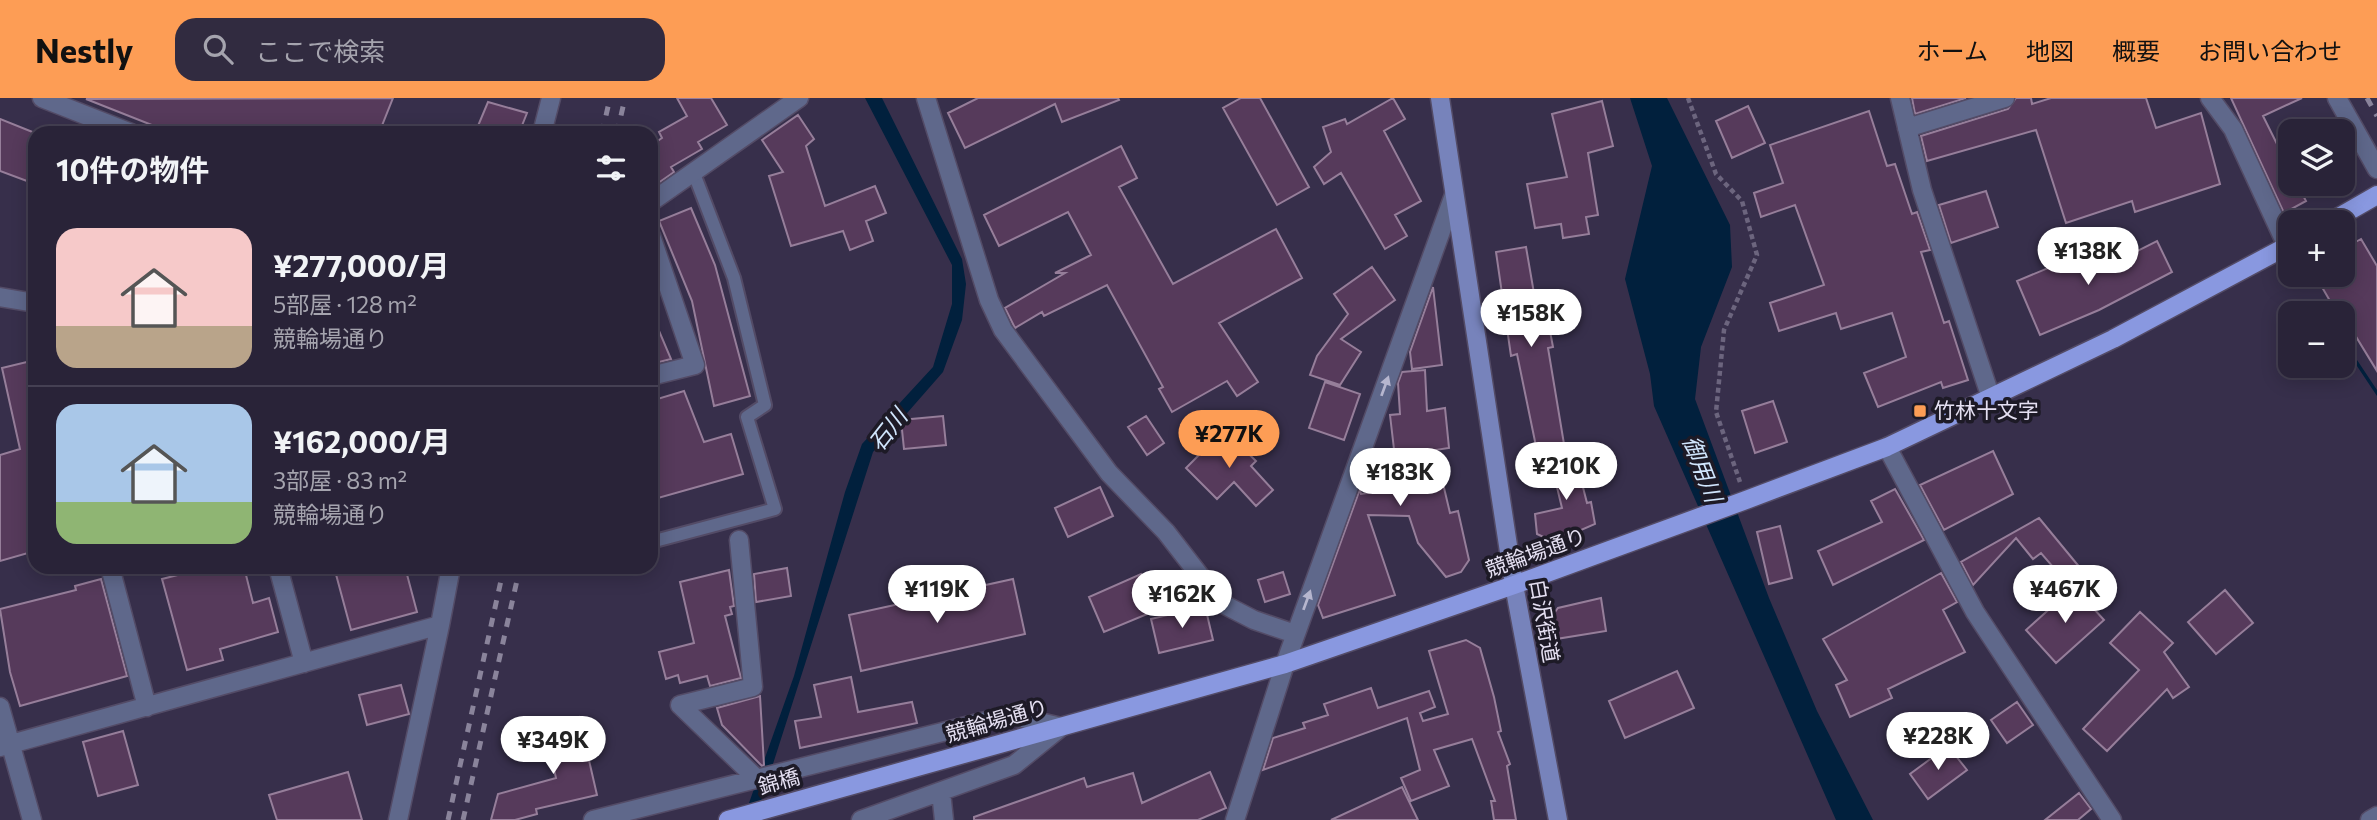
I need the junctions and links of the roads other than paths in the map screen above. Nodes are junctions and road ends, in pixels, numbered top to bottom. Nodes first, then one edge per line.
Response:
1 (42, 98) edge
2 (551, 98) edge
3 (799, 98) edge
4 (926, 98) edge
5 (1440, 98) edge
6 (1900, 98) edge
7 (2005, 98) edge
8 (2210, 98) edge
9 (2337, 98) edge
10 (113, 126) edge
11 (544, 126) edge
12 (1907, 128) junction
13 (2377, 169) edge
14 (693, 171) junction
15 (1454, 195) junction
16 (2377, 195) edge
17 (658, 197) edge
18 (2351, 210) edge
19 (2278, 222) edge
20 (2278, 251) edge
21 (658, 257) edge
22 (0, 297) edge
23 (28, 302) edge
24 (658, 374) edge
25 (1991, 398) junction
26 (1887, 447) junction
27 (658, 540) edge
28 (738, 540) dead end
29 (112, 574) edge
30 (280, 574) edge
31 (450, 574) edge
32 (1514, 585) junction
33 (440, 625) junction
34 (1295, 634) junction
35 (304, 663) junction
36 (1284, 664) junction
37 (0, 707) edge
38 (146, 707) junction
39 (1061, 727) junction
40 (5, 746) edge
41 (756, 778) junction
42 (842, 788) joint
43 (941, 792) junction
44 (2377, 816) edge
45 (32, 820) edge
46 (398, 820) edge
47 (593, 820) edge
48 (728, 820) edge
49 (860, 820) edge
50 (944, 820) edge
51 (1235, 820) edge
52 (1558, 820) edge
53 (2112, 820) edge
54 (2370, 820) edge

1 - 10 street
2 - 11 street
3 - 14 street
4 - 34 street
5 - 15 main road, 白沢街道
6 - 12 street
7 - 12 street
8 - 19 street
9 - 13 street
12 - 25 street
14 - 17 street
14 - 27 lane
15 - 32 main road, 白沢街道
34 -> 15 street
16 - 18 main road
20 - 25 main road, 競輪場通り
21 - 24 street
22 - 23 street
25 - 26 main road, 競輪場通り
26 - 32 main road, 競輪場通り
26 - 53 street
28 - 41 street
29 - 38 street
30 - 35 street
31 - 33 street
32 - 36 main road, 競輪場通り
32 - 52 main road, 白沢街道
33 - 35 street
33 - 46 street
34 - 36 street
35 - 38 street
36 - 39 main road, 競輪場通り
36 - 51 street
37 - 40 street
38 - 40 street
39 - 41 street
39 - 42 main road, 競輪場通り
39 - 43 street
40 - 45 street
41 - 47 street
42 - 48 main road, 錦橋
43 - 49 street
43 - 50 street
44 - 54 street

